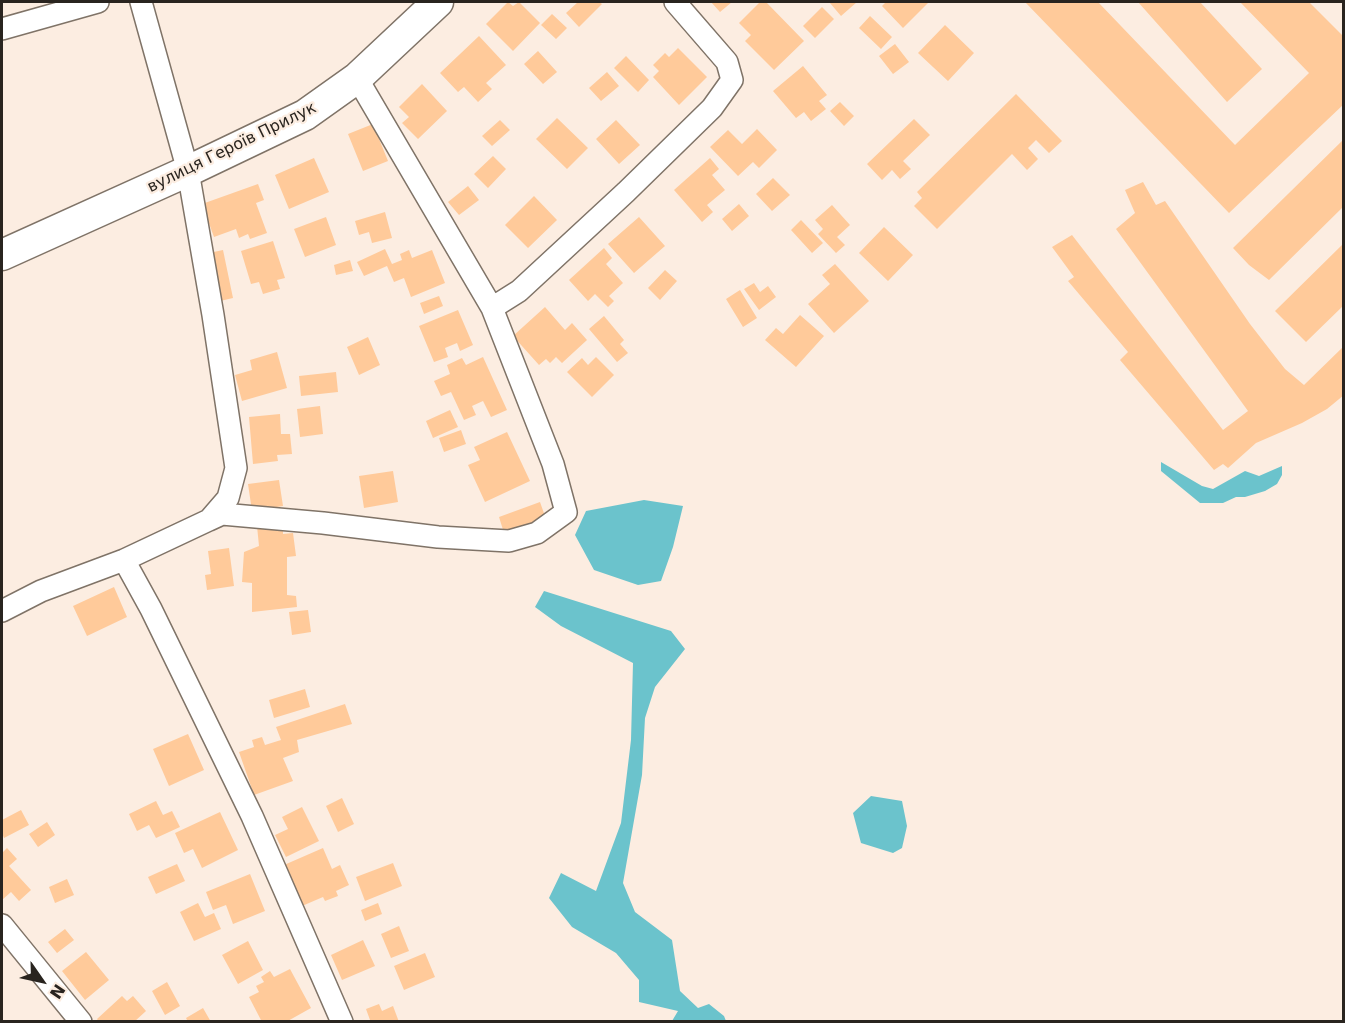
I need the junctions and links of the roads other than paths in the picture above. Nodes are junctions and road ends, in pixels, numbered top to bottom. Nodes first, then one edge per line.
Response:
1 (98, 2) edge
2 (141, 2) edge
3 (438, 2) edge
4 (675, 2) edge
5 (2, 29) edge
6 (357, 78) junction
7 (188, 171) junction
8 (2, 255) edge
9 (492, 308) junction
10 (209, 520) junction
11 (124, 560) junction
12 (2, 611) edge
13 (2, 925) edge
14 (81, 1022) edge
15 (342, 1022) edge

1 - 5 street
2 - 7 street
3 - 6 main road, вулиця Героїв Прилук
4 - 9 street
6 - 7 main road, вулиця Героїв Прилук
6 - 9 street
7 - 8 main road, вулиця Героїв Прилук
7 - 10 street
9 - 10 street
10 - 11 street
11 - 12 street
11 - 15 street
13 - 14 street

